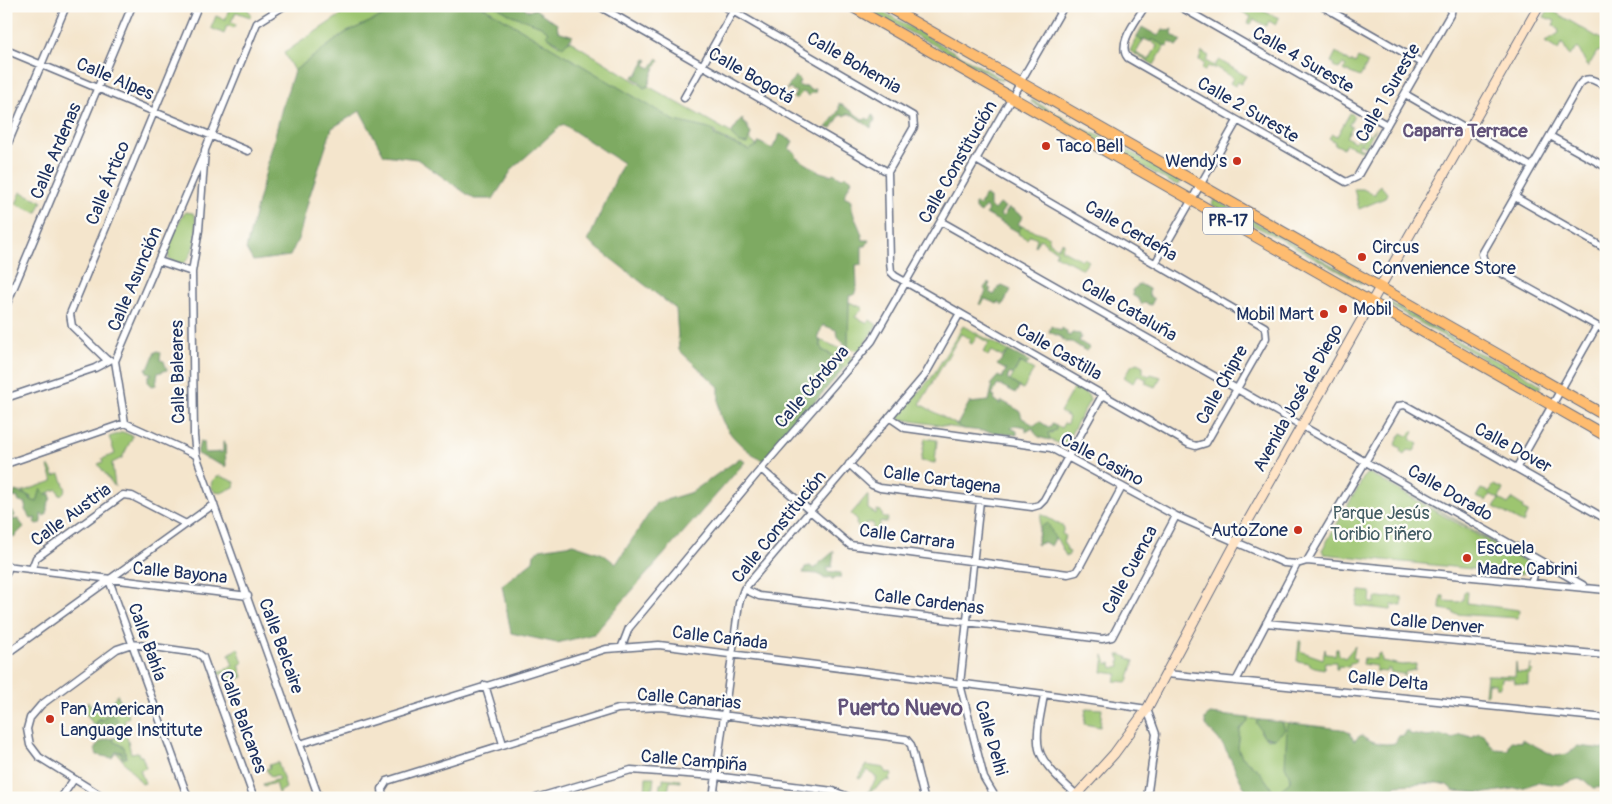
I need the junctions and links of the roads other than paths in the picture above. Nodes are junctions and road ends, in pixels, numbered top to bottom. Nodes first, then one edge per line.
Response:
1 (66, 6) edge
2 (132, 6) edge
3 (198, 6) edge
4 (284, 6) edge
5 (599, 6) edge
6 (724, 6) edge
7 (852, 6) edge
8 (886, 6) edge
9 (1064, 6) edge
10 (1145, 6) edge
11 (1179, 6) edge
12 (1322, 6) edge
13 (1538, 6) edge
14 (735, 9) edge
15 (1451, 9) edge
16 (6, 50) edge
17 (1422, 63) junction
18 (41, 64) junction
19 (703, 65) junction
20 (1021, 83) junction
21 (1606, 86) edge
22 (98, 88) junction
23 (1405, 94) junction
24 (684, 98) dead end
25 (1012, 98) junction
26 (154, 112) junction
27 (1237, 121) junction
28 (1387, 125) junction
29 (1468, 130) junction
30 (1550, 136) junction
31 (211, 137) junction
32 (6, 148) edge
33 (205, 150) junction
34 (248, 151) dead end
35 (976, 160) junction
36 (1532, 167) junction
37 (1606, 167) edge
38 (888, 172) junction
39 (1346, 182) joint
40 (1201, 185) junction
41 (1515, 197) junction
42 (1192, 201) junction
43 (942, 222) junction
44 (1606, 249) edge
45 (159, 261) junction
46 (1156, 262) junction
47 (192, 272) junction
48 (907, 283) junction
49 (1380, 288) junction
50 (1371, 302) junction
51 (6, 306) edge
52 (960, 313) junction
53 (1596, 326) junction
54 (1606, 331) edge
55 (1267, 332) joint
56 (107, 360) junction
57 (115, 361) junction
58 (1237, 389) junction
59 (1560, 390) junction
60 (1103, 394) junction
61 (6, 398) edge
62 (1552, 405) junction
63 (1606, 416) edge
64 (889, 417) junction
65 (125, 423) junction
66 (1300, 426) junction
67 (1606, 436) edge
68 (1196, 446) joint
69 (196, 455) junction
70 (1066, 456) junction
71 (1364, 462) junction
72 (6, 464) edge
73 (849, 464) junction
74 (1516, 467) junction
75 (761, 469) junction
76 (1122, 487) junction
77 (980, 501) junction
78 (214, 504) junction
79 (809, 511) junction
80 (1176, 516) junction
81 (1606, 519) edge
82 (186, 524) junction
83 (1236, 542) junction
84 (1538, 560) junction
85 (974, 561) junction
86 (1307, 561) junction
87 (1297, 564) junction
88 (7, 566) edge
89 (32, 568) junction
90 (6, 574) edge
91 (109, 580) junction
92 (1532, 582) junction
93 (1586, 587) junction
94 (744, 589) junction
95 (1606, 590) edge
96 (248, 596) junction
97 (966, 622) junction
98 (1266, 623) junction
99 (1112, 637) joint
100 (132, 644) junction
101 (622, 646) junction
102 (6, 654) edge
103 (732, 654) junction
104 (1606, 655) edge
105 (1167, 674) junction
106 (1236, 681) junction
107 (960, 684) junction
108 (485, 685) junction
109 (1044, 694) junction
110 (1147, 709) junction
111 (724, 715) junction
112 (1606, 718) edge
113 (300, 744) junction
114 (503, 744) junction
115 (715, 776) junction
116 (74, 779) junction
117 (1077, 797) edge
118 (61, 798) edge
119 (105, 798) edge
120 (188, 798) edge
121 (254, 798) edge
122 (320, 798) edge
123 (383, 798) edge
124 (536, 798) edge
125 (713, 798) edge
126 (851, 798) edge
127 (924, 798) edge
128 (996, 798) edge
129 (1147, 798) edge

1 - 18 street
2 - 22 street, Calle Ardenas
3 - 26 street, Calle Ártico
4 - 31 street, Calle Baleares
5 - 19 street, Calle Bogotá
6 - 14 street, Calle Bohemia
7 - 25 main road, PR-17
8 - 20 main road, PR-17
9 - 20 street, Calle Constitución
10 - 27 street, Calle 2 Sureste
11 - 28 street, Calle 4 Sureste
12 - 17 street
13 - 29 main road, Avenida José de Diego
14 - 19 street
14 - 38 street, Calle Bohemia
15 - 17 street, Calle 1 Sureste
16 - 18 street, Calle Alpes
17 - 23 street, Calle 1 Sureste
18 - 22 street, Calle Alpes
18 - 32 street
19 - 24 street
19 - 38 street, Calle Bogotá
20 - 25 street, Calle Constitución
20 - 40 main road, PR-17
21 - 30 street
22 - 26 street, Calle Alpes
22 - 51 street, Calle Ardenas
23 - 28 street, Calle 1 Sureste
23 - 29 street
25 - 35 street, Calle Constitución
25 - 42 main road, PR-17
26 - 31 street, Calle Alpes
26 - 56 street, Calle Ártico
27 - 39 street, Calle 2 Sureste
27 - 40 street
28 - 39 street, Calle 1 Sureste
29 - 36 street
29 - 49 main road, Avenida José de Diego
30 - 36 street
30 - 37 street
31 - 33 street, Calle Baleares
31 - 34 street, Calle Alpes
33 - 45 street, Calle Asunción
33 - 47 street, Calle Baleares
35 - 43 street, Calle Constitución
35 - 46 street, Calle Cerdeña
36 - 41 street
38 - 48 street
40 - 42 street
40 - 49 main road, PR-17
41 - 44 street
41 - 53 street
42 - 46 street
42 - 50 main road, PR-17
43 - 48 street, Calle Constitución
43 - 58 street, Calle Cataluña
45 - 47 street
45 - 57 street, Calle Asunción
46 - 55 street, Calle Cerdeña
47 - 69 street, Calle Baleares
48 - 52 street, Calle Castilla
48 - 75 street, Calle Córdova
49 - 50 main road, Avenida José de Diego
49 - 59 main road, PR-17
50 - 62 main road, PR-17
50 - 66 main road, Avenida José de Diego
52 - 60 street, Calle Castilla
52 - 64 street, Calle Constitución
53 - 54 street
53 - 59 street
55 - 58 street, Calle Chipre
56 - 57 street
56 - 61 street
57 - 65 street
58 - 66 street, Calle Cataluña
58 - 68 street, Calle Chipre
59 - 62 street
59 - 63 main road, PR-17
60 - 68 street, Calle Castilla
60 - 70 street
62 - 67 main road, PR-17
62 - 74 street
64 - 70 street, Calle Casino
64 - 73 street, Calle Constitución
65 - 69 street
65 - 72 street
66 - 71 street, Calle Dorado
66 - 83 main road, Avenida José de Diego
69 - 78 street, Calle Baleares
70 - 76 street, Calle Casino
70 - 77 street, Calle Cartagena
71 - 74 street, Calle Dover
71 - 84 street, Calle Dorado
71 - 86 street
73 - 77 street, Calle Cartagena
73 - 79 street, Calle Constitución
74 - 81 street, Calle Dover
75 - 79 street, Calle Carrara
75 - 101 street, Calle Córdova
76 - 80 street, Calle Casino
76 - 85 street, Calle Carrara
77 - 85 street, Calle Delhi
78 - 82 street
78 - 96 street, Calle Belcaire
79 - 85 street, Calle Carrara
79 - 94 street, Calle Constitución
80 - 83 street, Calle Casino
80 - 99 street, Calle Cuenca
82 - 89 street, Calle Austria
82 - 91 street
83 - 87 street, Calle Casino
83 - 105 main road, Avenida José de Diego
84 - 92 street
84 - 93 street, Calle Dorado
85 - 97 street, Calle Delhi
86 - 87 street
86 - 92 street
87 - 98 street
88 - 89 street, Calle Bayona
88 - 90 street
89 - 91 street, Calle Bayona
91 - 96 street, Calle Bayona
91 - 100 street, Calle Bahía
91 - 102 street
92 - 93 street
93 - 95 street
94 - 97 street, Calle Cardenas
94 - 103 street, Calle Constitución
96 - 113 street, Calle Belcaire
97 - 99 street, Calle Cardenas
97 - 107 street, Calle Delhi
98 - 104 street, Calle Denver
98 - 106 street
100 - 116 street
100 - 120 street, Calle Bahía
100 - 121 street, Calle Balcanes
101 - 103 street, Calle Cañada
101 - 108 street, Calle Cañada
103 - 107 street, Calle Cañada
103 - 111 street, Calle Constitución
105 - 106 street, Calle Delta
105 - 110 main road, Avenida José de Diego
106 - 112 street, Calle Delta
107 - 109 street, Calle Cañada
107 - 128 street, Calle Delhi
108 - 113 street, Calle Cañada
108 - 114 street
109 - 110 street, Calle Cañada
109 - 117 street
110 - 117 main road, Avenida José de Diego
110 - 129 street
111 - 114 street, Calle Canarias
111 - 115 street, Calle Constitución
111 - 127 street, Calle Canarias
113 - 122 street, Calle Belcaire
114 - 123 street, Calle Canarias
115 - 124 street, Calle Campiña
115 - 125 street, Calle Constitución
115 - 126 street, Calle Campiña
116 - 118 street
116 - 119 street

